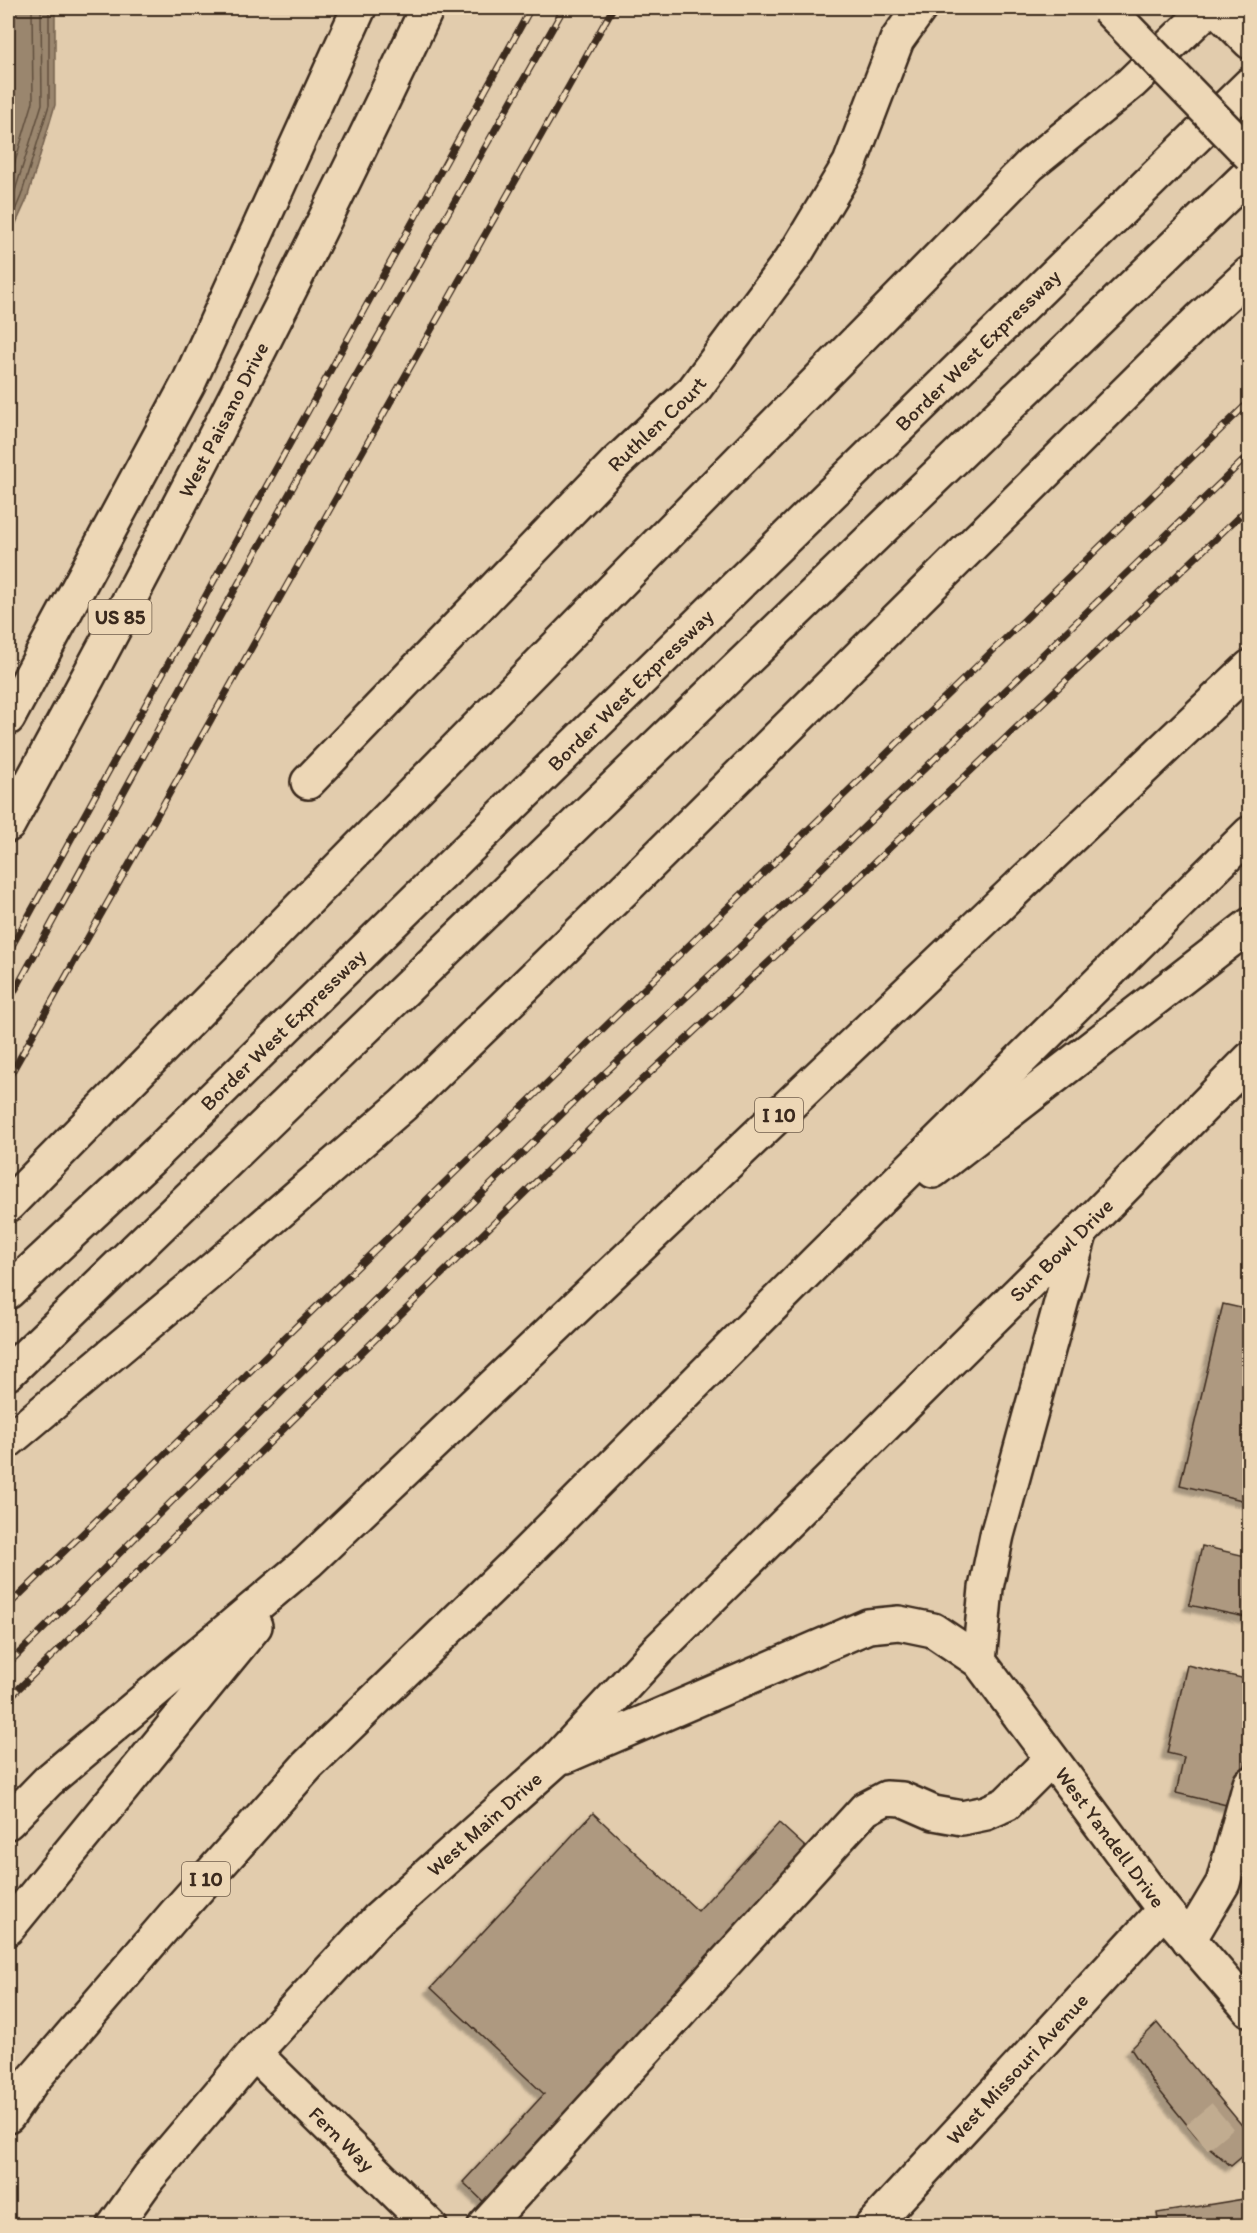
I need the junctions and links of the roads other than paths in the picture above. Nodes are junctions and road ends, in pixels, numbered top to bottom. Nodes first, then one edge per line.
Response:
1 (359, 8) edge
2 (427, 8) edge
3 (921, 8) edge
4 (1107, 8) edge
5 (1209, 8) edge
6 (1216, 8) edge
7 (1250, 42) edge
8 (1157, 60) junction
9 (1250, 84) edge
10 (1250, 155) edge
11 (1250, 173) edge
12 (1250, 273) edge
13 (1250, 667) edge
14 (8, 718) edge
15 (308, 782) dead end
16 (8, 825) edge
17 (1250, 833) edge
18 (1250, 925) edge
19 (1250, 1059) edge
20 (8, 1204) edge
21 (1081, 1231) junction
22 (816, 1262) junction
23 (8, 1292) edge
24 (8, 1373) edge
25 (871, 1438) joint
26 (8, 1442) edge
27 (308, 1562) junction
28 (979, 1660) junction
29 (1051, 1759) junction
30 (556, 1760) junction
31 (1250, 1784) edge
32 (8, 1822) edge
33 (1164, 1910) junction
34 (8, 1928) edge
35 (1189, 1940) junction
36 (1250, 2010) edge
37 (254, 2053) junction
38 (8, 2116) edge
39 (114, 2226) edge
40 (430, 2226) edge
41 (485, 2226) edge
42 (872, 2226) edge

1 - 14 main road, US 85
2 - 16 main road, West Paisano Drive / US 85
3 - 15 main road, Ruthlen Court
4 - 8 main road, bridge
5 - 8 main road
6 - 7 main road
8 - 10 main road, bridge
8 - 20 main road
9 - 23 main road, Border West Expressway
11 - 24 main road
12 - 26 main road
13 - 27 main road, I 10
17 - 22 main road, I 10
18 - 22 main road
19 - 21 main road, Sun Bowl Drive
21 - 25 main road, Sun Bowl Drive
21 - 28 main road
22 - 38 main road, I 10
25 - 30 main road, West Main Drive
27 - 32 main road
27 - 34 main road, I 10
28 - 29 main road, West Yandell Drive
28 - 30 main road
29 - 33 main road, West Yandell Drive
29 - 41 main road
30 - 37 main road, West Main Drive
31 - 35 main road
33 - 35 main road, West Yandell Drive
33 - 42 main road, West Missouri Avenue
35 - 36 main road, West Yandell Drive
37 - 39 main road, West Main Drive
37 - 40 main road, Fern Way

